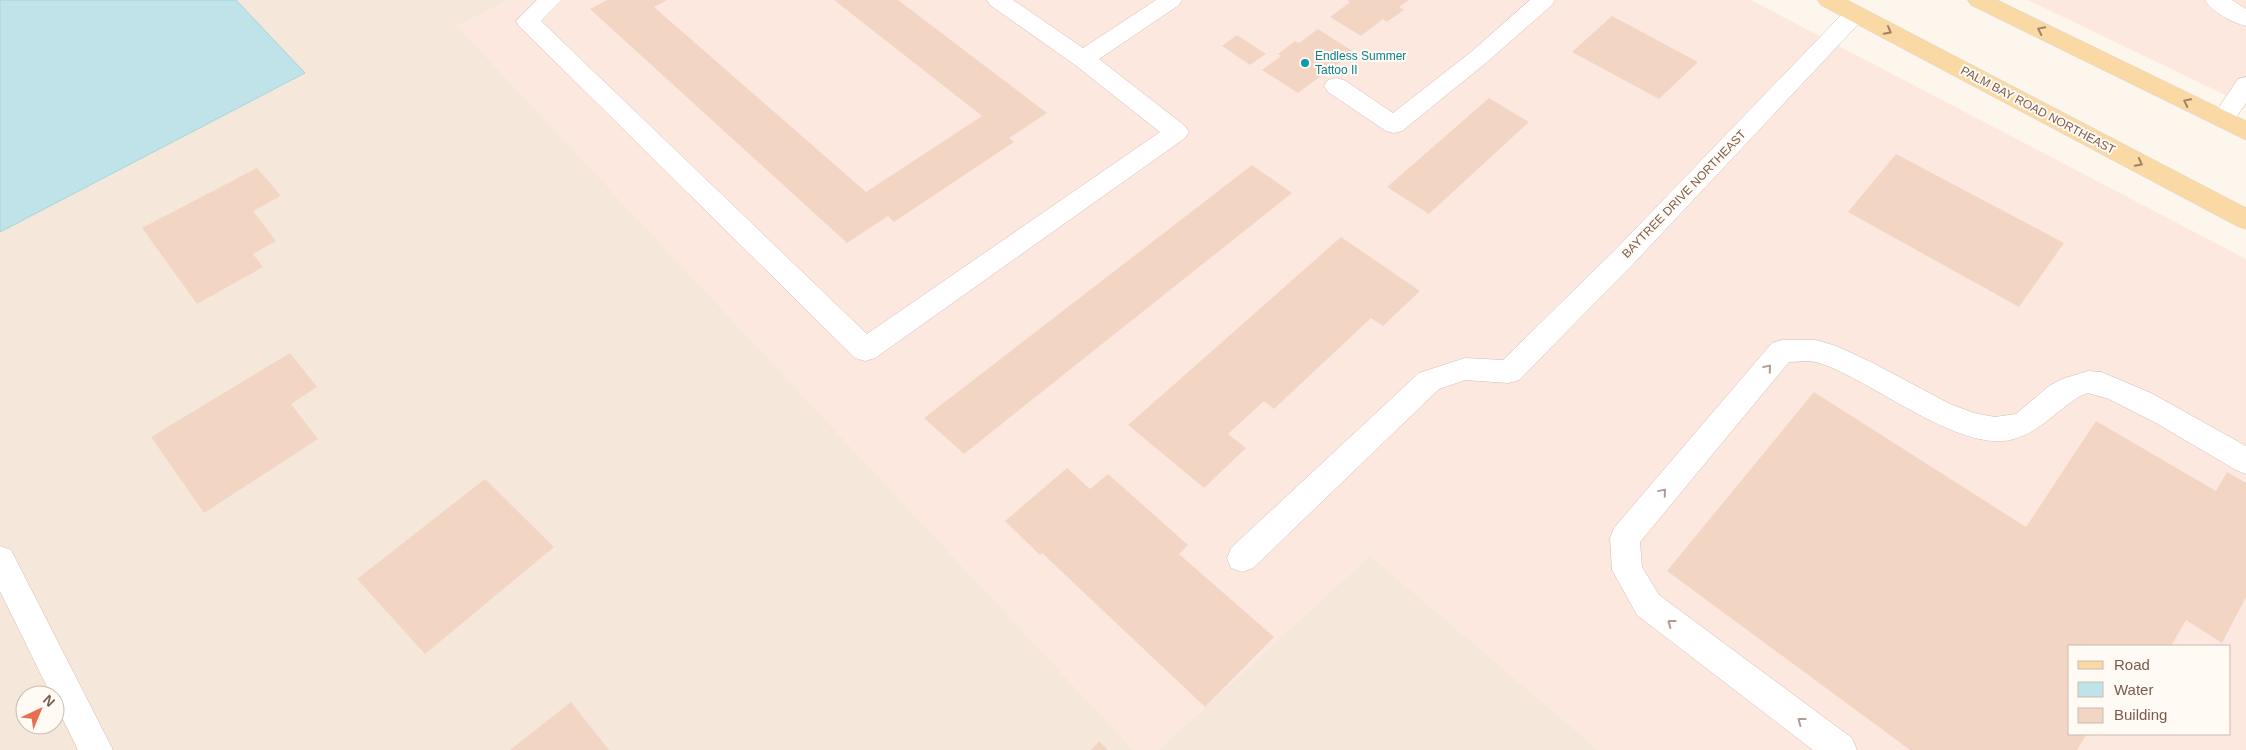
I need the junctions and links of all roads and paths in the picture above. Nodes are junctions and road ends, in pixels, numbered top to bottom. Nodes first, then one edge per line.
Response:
1 (550, 0) edge
2 (998, 0) edge
3 (1171, 0) edge
4 (1544, 0) edge
5 (1829, 0) edge
6 (1979, 0) edge
7 (2216, 0) edge
8 (1855, 14) junction
9 (2246, 19) edge
10 (1083, 59) junction
11 (2246, 85) edge
12 (1336, 86) dead end
13 (2223, 119) junction
14 (2246, 131) edge
15 (2246, 219) edge
16 (2246, 461) edge
17 (1242, 558) dead end
18 (0, 560) edge
19 (96, 750) edge
20 (1840, 750) edge

1 - 10 street
2 - 10 street
3 - 10 street
4 - 12 street
5 - 8 main road, PALM BAY ROAD NORTHEAST
13 -> 6 main road
7 - 9 street
8 -> 15 main road, PALM BAY ROAD NORTHEAST
8 - 17 street, BAYTREE DRIVE NORTHEAST
11 - 13 street
13 - 14 main road
20 -> 16 street
18 - 19 street

